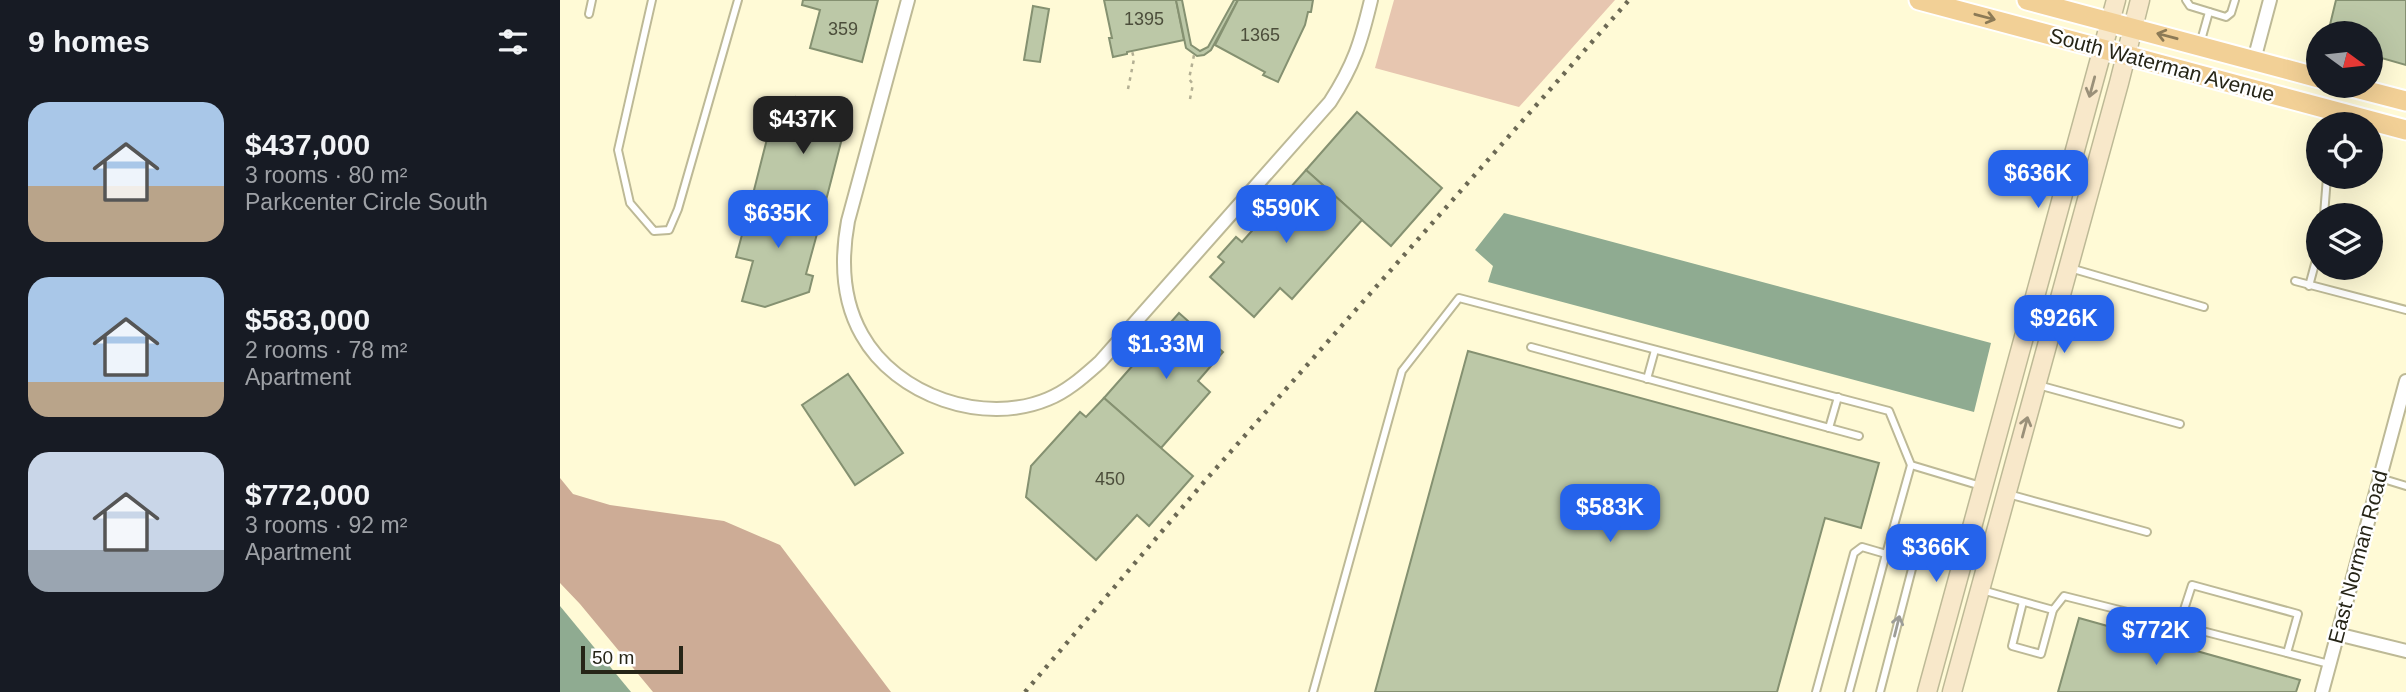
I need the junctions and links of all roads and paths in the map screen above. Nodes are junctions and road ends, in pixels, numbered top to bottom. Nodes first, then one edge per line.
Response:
1 (592, 0) edge
2 (652, 0) edge
3 (738, 0) edge
4 (908, 0) edge
5 (1371, 0) edge
6 (1919, 0) edge
7 (2027, 0) edge
8 (2116, 0) edge
9 (2140, 0) edge
10 (2186, 0) edge
11 (2235, 0) edge
12 (2270, 0) edge
13 (2209, 12) junction
14 (589, 14) dead end
15 (2111, 22) junction
16 (2133, 27) junction
17 (2200, 45) junction
18 (2102, 49) junction
19 (1132, 51) dead end
20 (1194, 55) dead end
21 (2126, 56) junction
22 (2254, 60) junction
23 (2306, 74) edge
24 (1128, 89) dead end
25 (2384, 95) edge
26 (1190, 99) dead end
27 (2406, 101) edge
28 (2321, 112) edge
29 (2383, 126) edge
30 (2406, 130) edge
31 (2068, 268) junction
32 (2311, 280) edge
33 (2295, 281) dead end
34 (2309, 286) junction
35 (2204, 307) dead end
36 (2406, 310) edge
37 (1531, 347) dead end
38 (1655, 350) junction
39 (1647, 379) junction
40 (2406, 382) edge
41 (2036, 384) junction
42 (1838, 397) junction
43 (2180, 424) dead end
44 (1829, 428) junction
45 (1859, 436) dead end
46 (1911, 465) junction
47 (2380, 478) junction
48 (1983, 486) junction
49 (2406, 486) edge
50 (2007, 493) junction
51 (2147, 532) dead end
52 (1886, 554) junction
53 (1980, 590) junction
54 (2023, 602) junction
55 (2053, 610) junction
56 (2179, 625) junction
57 (2337, 634) junction
58 (2406, 651) edge
59 (2287, 653) junction
60 (2329, 664) junction
61 (1313, 692) edge
62 (1816, 692) edge
63 (1849, 692) edge
64 (1880, 692) edge
65 (1927, 692) edge
66 (1952, 692) edge
67 (2322, 692) edge

1 - 14 lane
2 - 3 lane
4 - 5 street
6 -> 18 main road, South Waterman Avenue
7 - 15 main road, South Waterman Avenue
8 - 15 main road
9 - 16 main road
10 - 13 lane
11 - 13 lane
12 - 22 street
13 - 17 lane
15 - 16 main road, South Waterman Avenue
15 - 18 main road
17 -> 16 main road, South Waterman Avenue
16 - 21 main road
17 - 22 main road, South Waterman Avenue
18 - 21 main road, South Waterman Avenue
18 -> 48 main road
19 - 24 path
20 - 26 path
21 - 28 main road, South Waterman Avenue
21 - 31 main road
22 - 23 main road, South Waterman Avenue
25 - 27 main road
29 - 30 main road, South Waterman Avenue
31 - 35 lane
31 - 41 main road
32 - 34 lane
33 - 34 lane
34 - 36 lane
37 - 39 lane
38 - 39 lane
38 - 42 lane
38 - 61 lane
39 - 44 lane
40 - 47 street, East Norman Road
41 - 43 lane
50 -> 41 main road
42 - 44 lane
42 - 46 lane
44 - 45 lane
46 - 48 lane
46 - 52 lane
47 - 49 lane
47 - 57 street, East Norman Road
48 - 50 main road
48 - 65 main road
50 - 51 lane
50 - 53 main road
52 - 62 lane
52 - 63 lane
64 -> 52 lane
53 - 54 lane
53 - 66 main road
54 - 55 lane
54 - 55 lane
55 - 56 lane
56 - 59 lane
56 - 59 lane
57 - 58 street
57 - 60 street, East Norman Road
59 - 60 lane
60 - 67 street, East Norman Road

